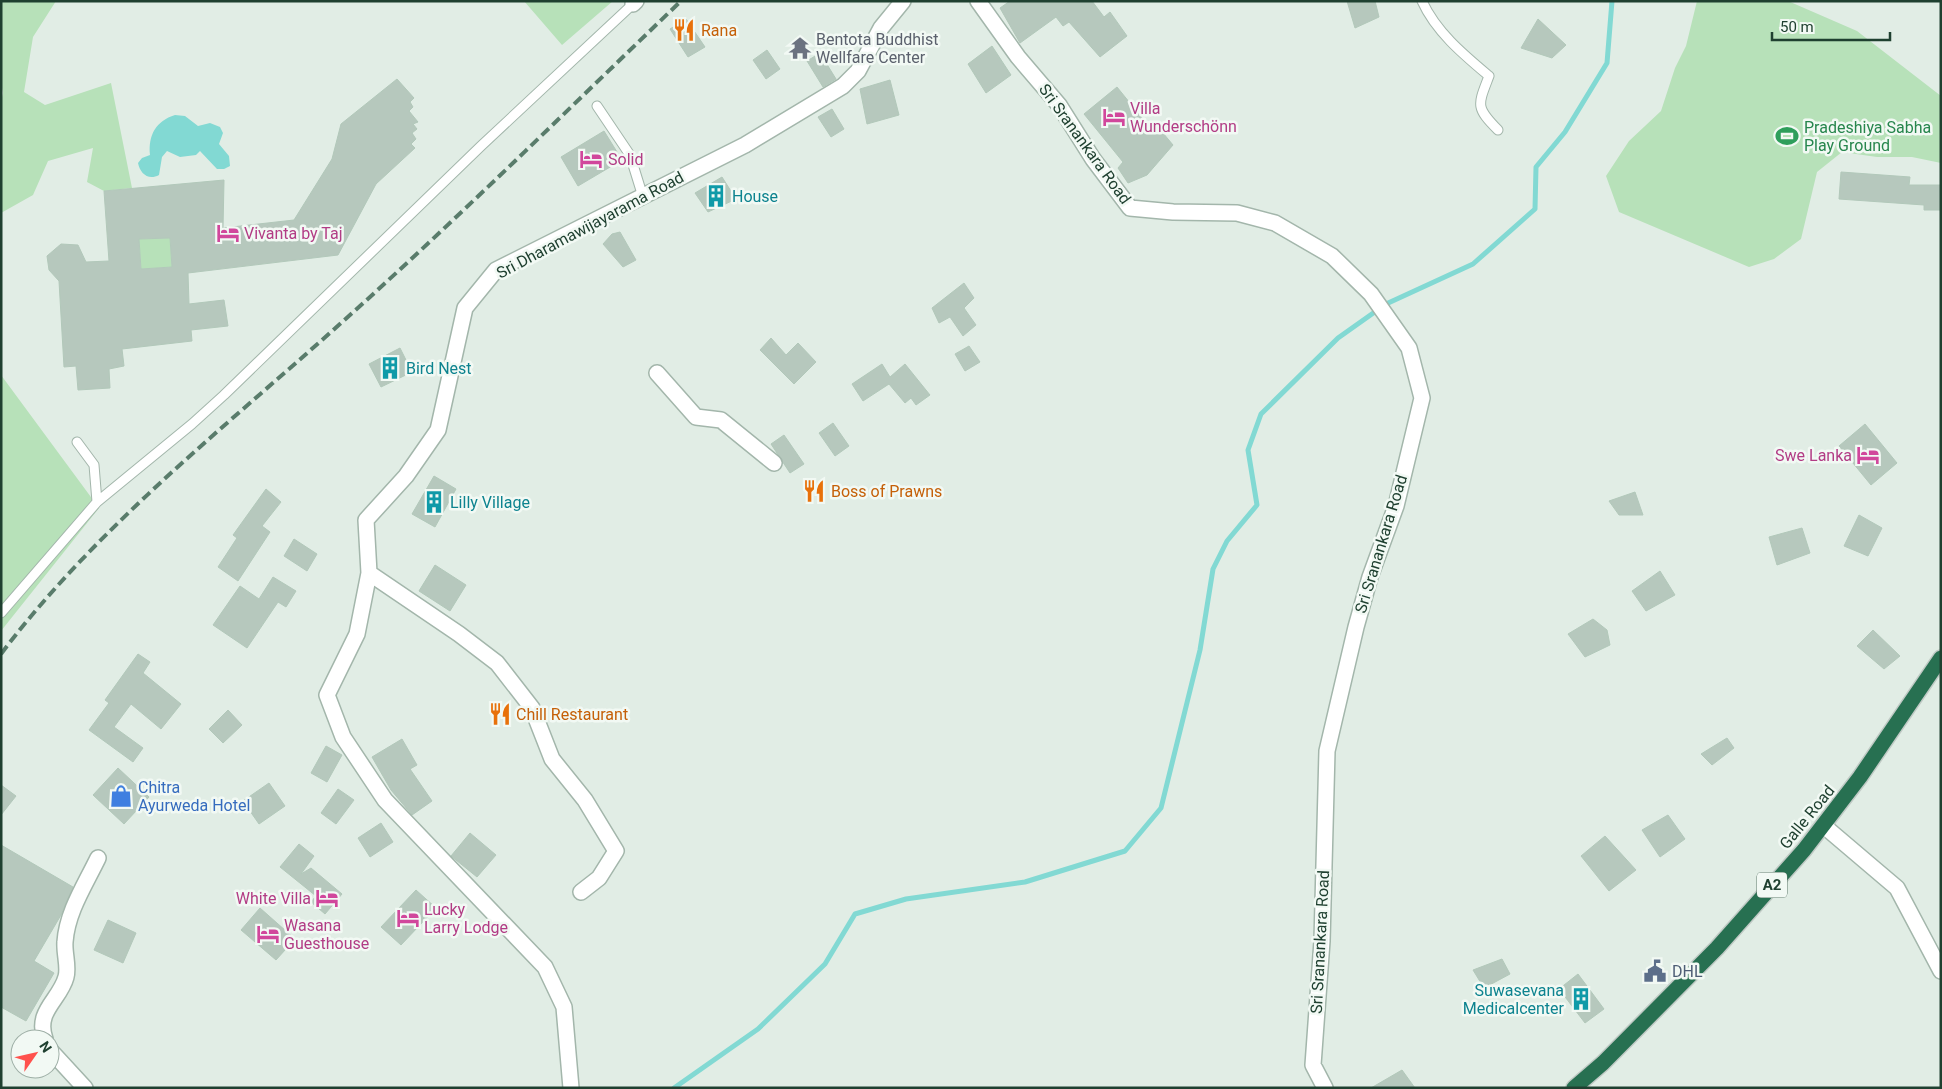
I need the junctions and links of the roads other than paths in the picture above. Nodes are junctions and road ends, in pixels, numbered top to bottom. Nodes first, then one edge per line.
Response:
1 (903, 1) edge
2 (978, 1) edge
3 (1422, 1) edge
4 (635, 3) edge
5 (597, 106) dead end
6 (1498, 130) dead end
7 (643, 197) junction
8 (657, 373) dead end
9 (77, 442) dead end
10 (774, 463) dead end
11 (97, 502) junction
12 (369, 573) junction
13 (1, 613) edge
14 (1941, 658) edge
15 (1824, 826) junction
16 (98, 858) dead end
17 (581, 892) dead end
18 (1941, 971) edge
19 (41, 1029) edge
20 (60, 1061) edge
21 (85, 1088) edge
22 (571, 1088) edge
23 (1325, 1088) edge
24 (1574, 1088) edge

1 - 7 street, Sri Dharamawijayarama Road
2 - 23 street, Sri Sranankara Road
3 - 6 lane
4 - 11 lane
5 - 7 lane
7 - 12 street, Sri Dharamawijayarama Road
8 - 10 street
9 - 11 lane
11 - 13 lane
12 - 17 street
12 - 22 street, Sri Dharamawijayarama Road
14 - 15 highway, Galle Road / A2
15 - 18 street
15 - 24 highway, Galle Road / A2
16 - 19 street
20 - 21 street

